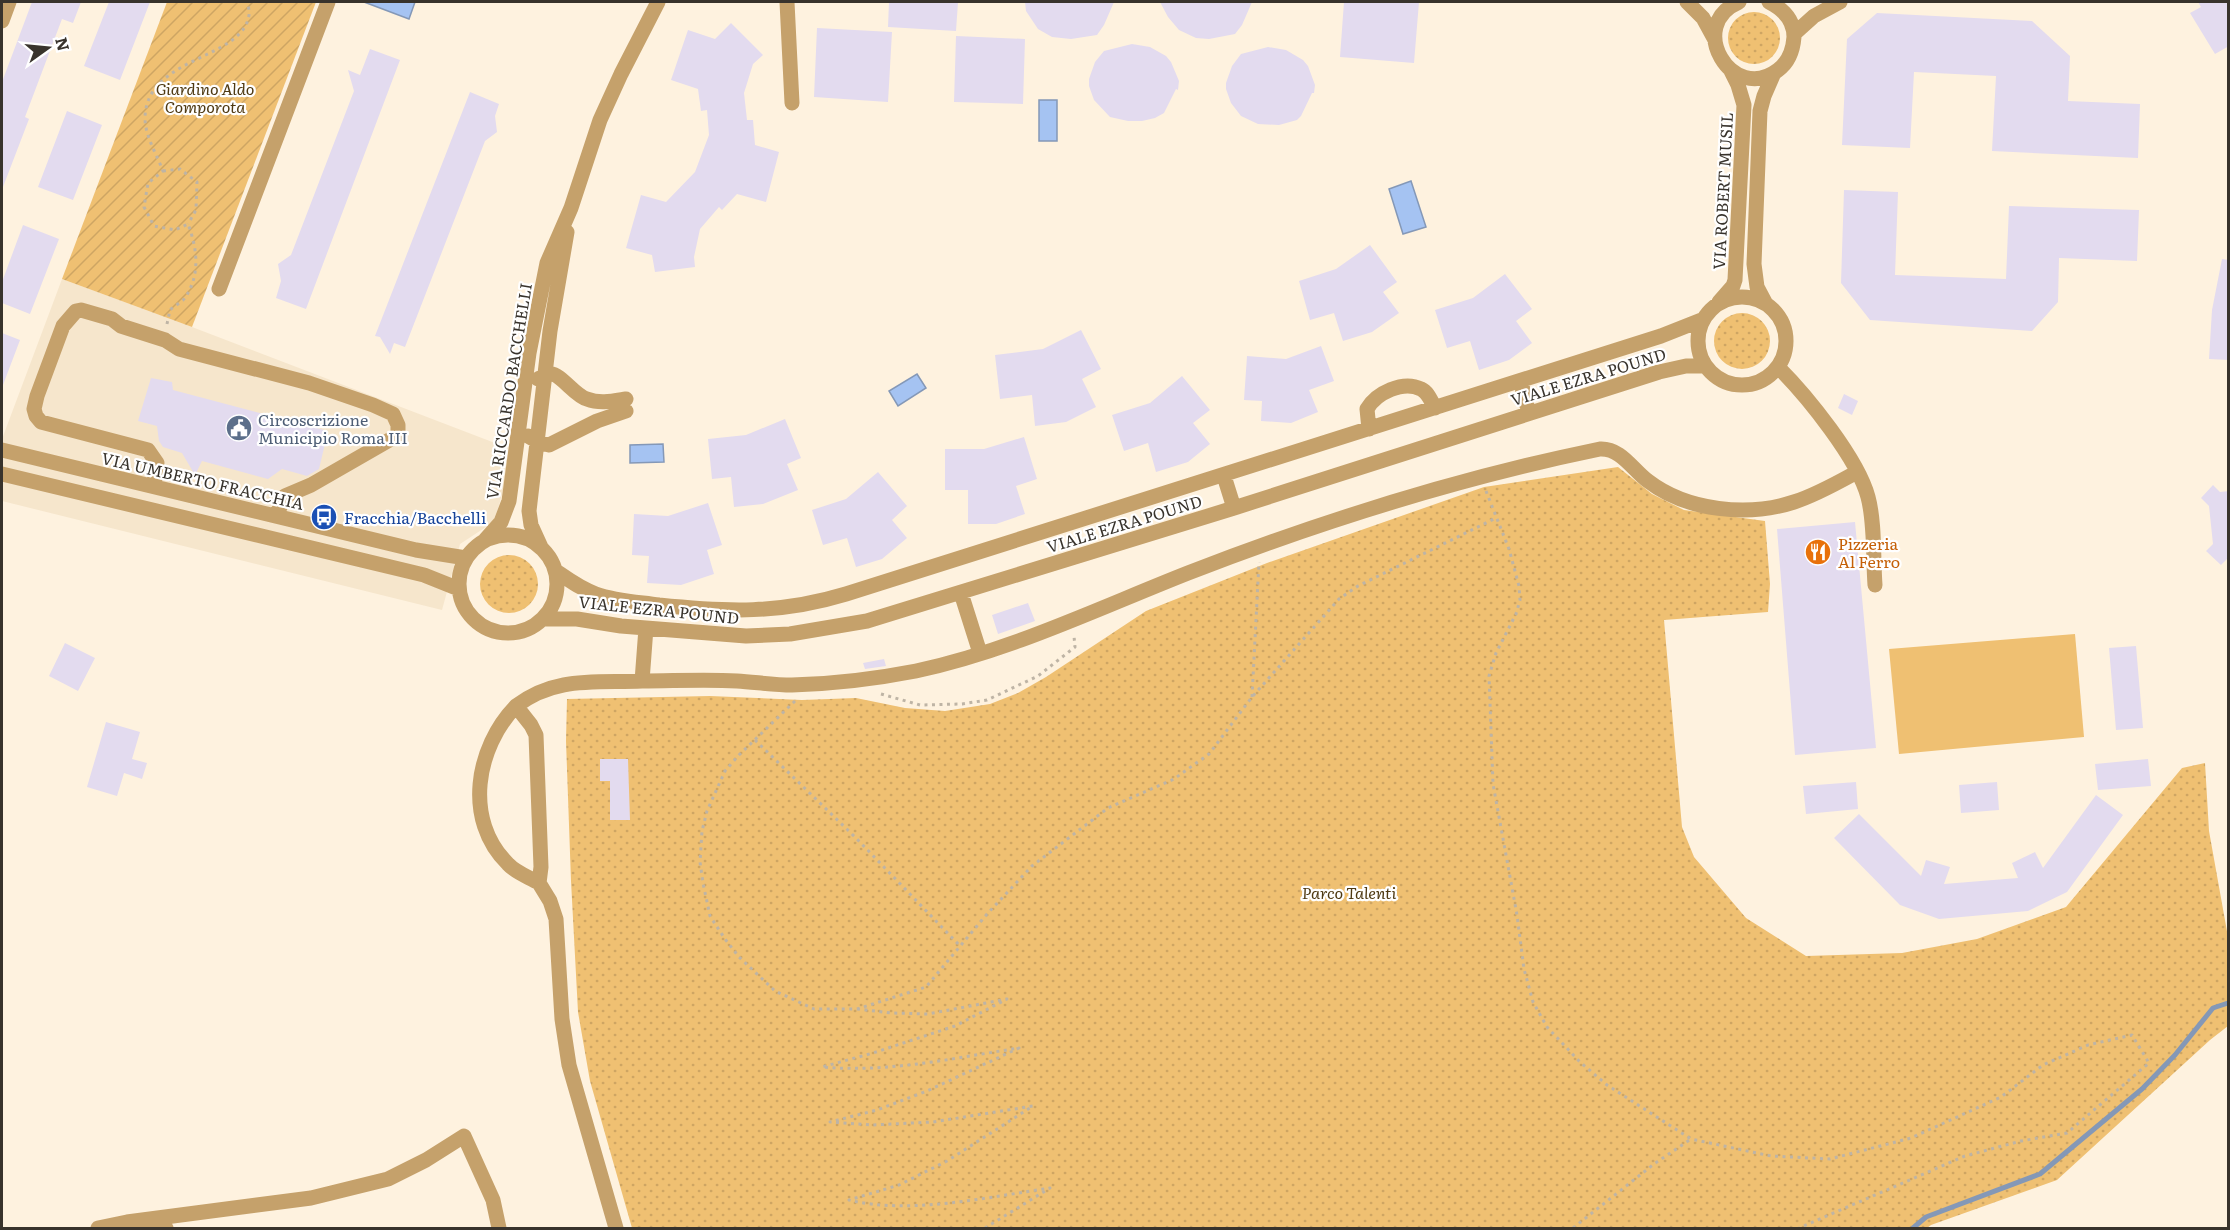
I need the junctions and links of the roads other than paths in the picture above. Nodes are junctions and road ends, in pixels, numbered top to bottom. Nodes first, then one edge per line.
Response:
1 (9, 2) edge
2 (328, 2) edge
3 (658, 2) edge
4 (787, 2) edge
5 (1687, 2) edge
6 (1739, 2) edge
7 (1769, 2) edge
8 (1840, 2) edge
9 (2, 21) edge
10 (1794, 34) junction
11 (1714, 40) junction
12 (1731, 70) junction
13 (1774, 73) junction
14 (792, 103) dead end
15 (571, 208) junction
16 (219, 289) dead end
17 (1766, 304) junction
18 (1714, 307) junction
19 (1704, 320) junction
20 (1704, 366) junction
21 (1779, 368) junction
22 (544, 376) junction
23 (1522, 381) junction
24 (524, 384) junction
25 (1435, 408) junction
26 (1530, 413) junction
27 (519, 428) junction
28 (1369, 429) junction
29 (536, 441) junction
30 (2, 450) edge
31 (1857, 472) junction
32 (2, 474) edge
33 (1224, 476) junction
34 (154, 486) junction
35 (1234, 508) junction
36 (276, 516) junction
37 (485, 540) junction
38 (541, 547) junction
39 (466, 558) junction
40 (556, 571) junction
41 (1875, 585) dead end
42 (459, 589) junction
43 (961, 593) junction
44 (542, 619) junction
45 (646, 628) junction
46 (980, 653) junction
47 (642, 681) junction
48 (516, 706) junction
49 (539, 883) junction
50 (127, 1222) junction
51 (98, 1228) edge
52 (166, 1228) edge
53 (499, 1228) edge
54 (616, 1228) edge

1 - 9 street
2 - 16 street
3 - 15 street, VIA RICCARDO BACCHELLI
4 - 14 street
5 - 11 street, VIA ROBERT MUSIL
6 - 11 street
7 - 10 street
8 - 10 street
10 - 13 street, VIA ROBERT MUSIL
11 - 12 street, VIA ROBERT MUSIL
12 - 13 street
12 - 18 street, VIA ROBERT MUSIL
13 - 17 street, VIA ROBERT MUSIL
15 - 22 street, VIA RICCARDO BACCHELLI
15 - 24 street, VIA RICCARDO BACCHELLI
17 - 18 street
17 - 21 street
18 - 19 street
19 - 20 street
19 - 23 street, VIALE EZRA POUND
20 - 21 street
20 - 26 street, VIALE EZRA POUND
21 - 31 street
22 - 24 street
22 - 29 street, VIA RICCARDO BACCHELLI
22 - 29 street
23 - 25 street, VIALE EZRA POUND
23 - 26 street
24 - 27 street, VIA RICCARDO BACCHELLI
25 - 28 street, VIALE EZRA POUND
25 - 28 street
26 - 35 street, VIALE EZRA POUND
27 - 29 street
27 - 37 street, VIA RICCARDO BACCHELLI
28 - 33 street, VIALE EZRA POUND
29 - 38 street, VIA RICCARDO BACCHELLI
30 - 34 street, VIA UMBERTO FRACCHIA
31 - 41 street
31 - 46 street
32 - 42 street
33 - 35 street
33 - 40 street, VIALE EZRA POUND
34 - 36 street, VIA UMBERTO FRACCHIA
34 - 36 street
35 - 43 street, VIALE EZRA POUND
36 - 39 street, VIA UMBERTO FRACCHIA
37 - 38 street
37 - 39 street
38 - 40 street
39 - 42 street
40 - 44 street
42 - 44 street
43 - 45 street, VIALE EZRA POUND
43 - 46 street
44 - 45 street, VIALE EZRA POUND
45 - 47 street
46 - 47 street
47 - 48 street
48 - 49 street
48 - 49 street
49 - 54 street
50 - 51 street
50 - 52 street
50 - 53 street

